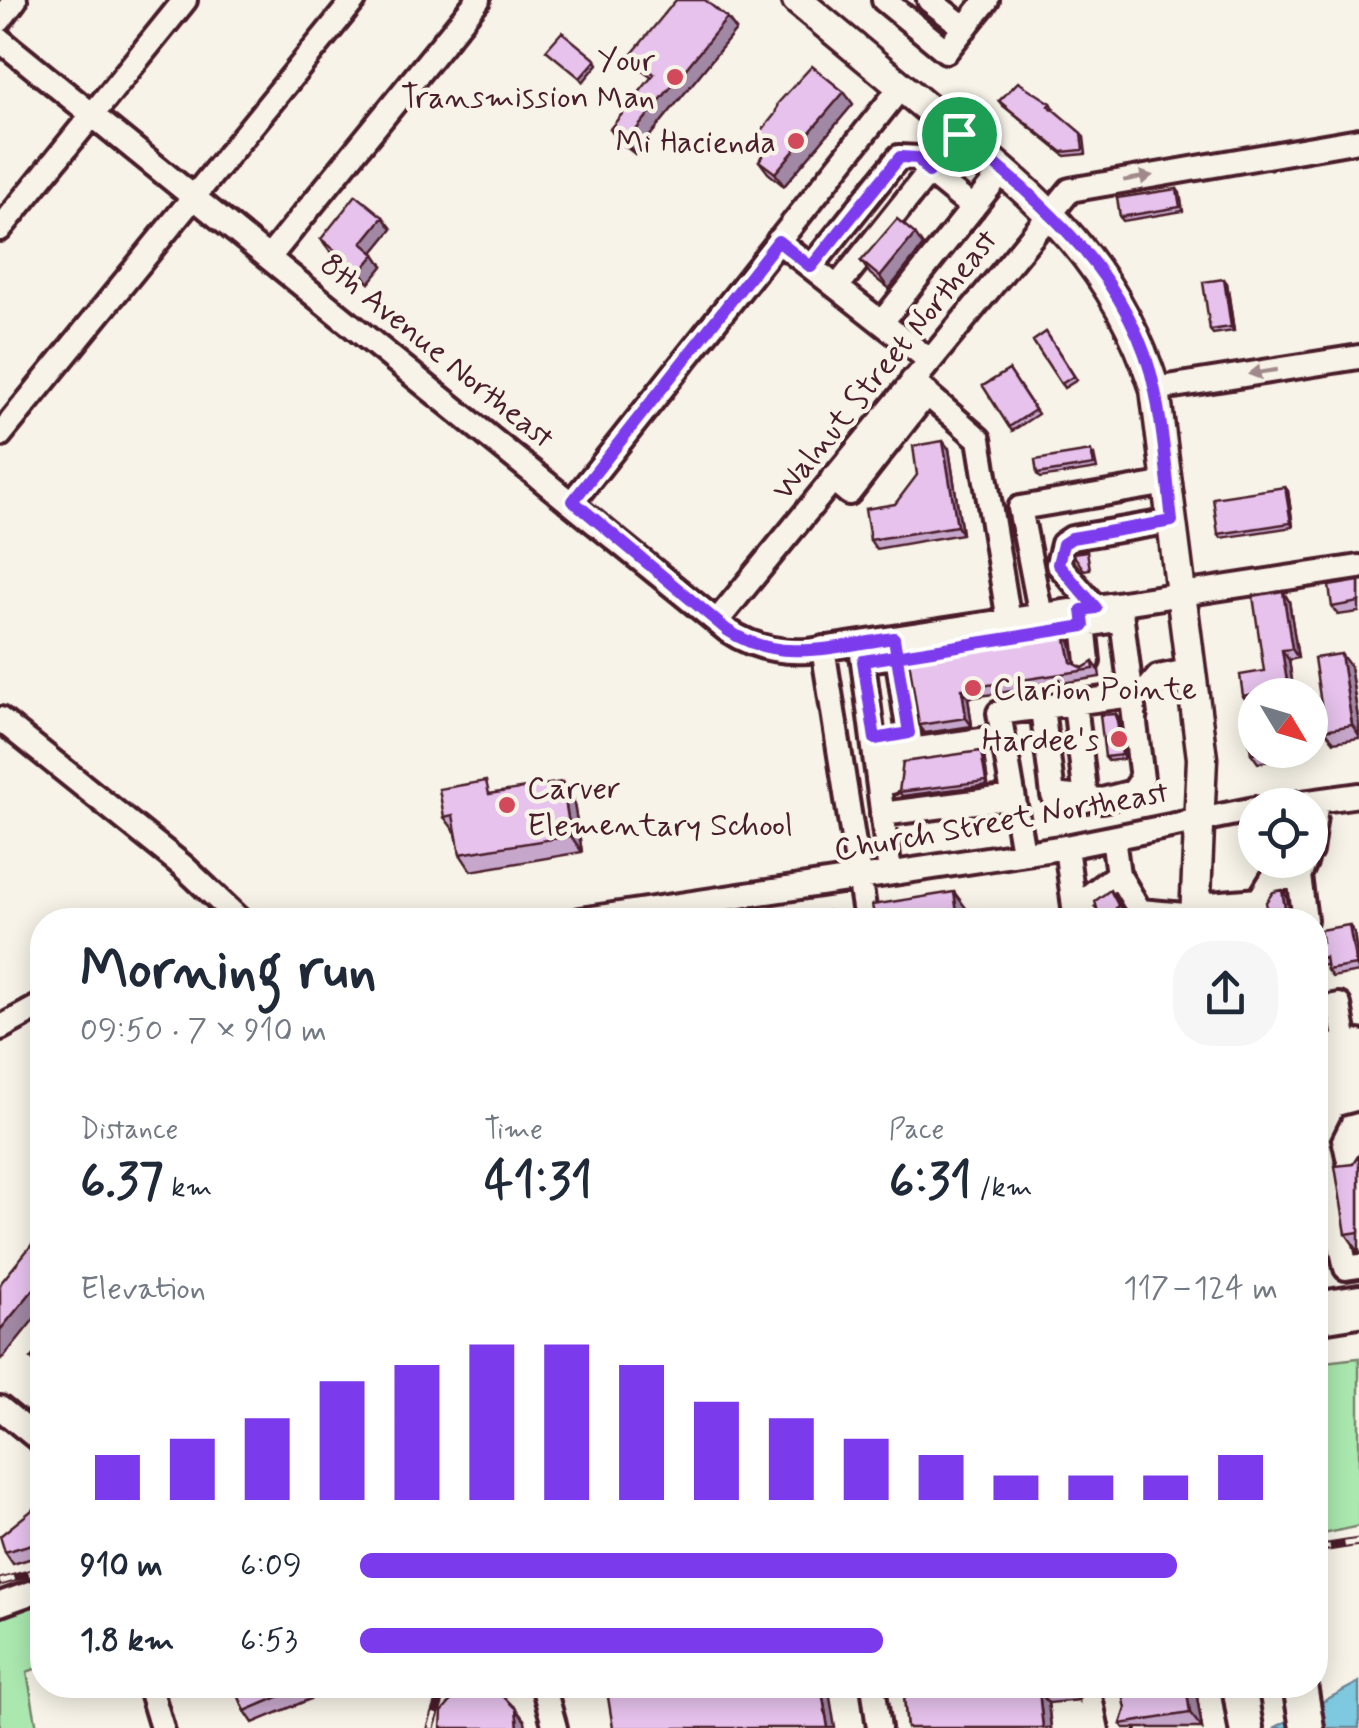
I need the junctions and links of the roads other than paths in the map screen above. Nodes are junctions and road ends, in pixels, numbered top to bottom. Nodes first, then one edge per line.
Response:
1 (16, 0) edge
2 (186, 0) edge
3 (354, 0) edge
4 (478, 0) edge
5 (797, 0) edge
6 (884, 0) edge
7 (930, 0) edge
8 (987, 0) edge
9 (0, 20) edge
10 (965, 28) junction
11 (0, 40) edge
12 (901, 87) junction
13 (92, 114) junction
14 (959, 134) junction
15 (1359, 140) edge
16 (1003, 170) junction
17 (929, 172) junction
18 (191, 197) junction
19 (973, 208) junction
20 (1050, 211) junction
21 (0, 230) edge
22 (778, 241) junction
23 (271, 255) junction
24 (811, 267) junction
25 (837, 287) junction
26 (882, 322) junction
27 (1359, 358) edge
28 (929, 360) junction
29 (920, 387) junction
30 (1155, 389) junction
31 (0, 436) edge
32 (1168, 483) junction
33 (573, 501) junction
34 (1172, 521) junction
35 (1359, 567) edge
36 (1182, 595) junction
37 (1121, 612) junction
38 (1087, 615) junction
39 (1041, 616) junction
40 (1010, 620) junction
41 (716, 621) junction
42 (896, 647) junction
43 (823, 648) junction
44 (862, 652) junction
45 (1193, 670) junction
46 (1086, 686) junction
47 (1132, 695) junction
48 (1042, 708) junction
49 (0, 719) edge
50 (1003, 737) junction
51 (875, 739) junction
52 (910, 741) junction
53 (1359, 795) edge
54 (1013, 797) junction
55 (1328, 799) edge
56 (1086, 800) junction
57 (1238, 811) edge
58 (889, 814) junction
59 (1202, 816) junction
60 (1113, 838) junction
61 (1066, 847) junction
62 (1023, 852) junction
63 (890, 874) junction
64 (1118, 874) junction
65 (860, 878) junction
66 (1269, 878) edge
67 (1302, 878) edge
68 (227, 908) edge
69 (660, 908) edge
70 (864, 908) edge
71 (1133, 908) edge
72 (1196, 908) edge
73 (1261, 908) edge
74 (1300, 908) edge
75 (1328, 1004) edge
76 (30, 1012) edge
77 (0, 1028) edge
78 (1339, 1054) edge
79 (1359, 1098) edge
80 (1328, 1117) edge
81 (1328, 1187) edge
82 (1359, 1266) edge
83 (1359, 1297) edge
84 (1328, 1302) edge
85 (1359, 1315) edge
86 (1328, 1320) edge
87 (0, 1408) edge
88 (30, 1432) edge
89 (30, 1593) edge
90 (0, 1604) edge
91 (153, 1698) edge
92 (547, 1698) edge
93 (875, 1698) edge
94 (1117, 1698) edge
95 (1241, 1698) edge
96 (1302, 1698) edge
97 (162, 1728) edge
98 (555, 1728) edge
99 (879, 1728) edge
100 (1123, 1728) edge
101 (1246, 1728) edge
102 (1307, 1728) edge

1 - 9 street
2 - 13 street
3 - 18 street
4 - 23 street
5 - 12 main road
6 - 10 street
7 - 10 street
8 - 10 street
11 - 13 street, 8th Avenue Northeast
12 - 14 main road
12 - 22 street
13 - 18 street, 8th Avenue Northeast
13 - 21 street
14 - 16 main road
14 - 17 street
20 -> 15 street, Walnut Street Northeast
16 - 19 street
16 - 20 main road
17 - 19 street
17 - 24 street
17 - 25 street
18 - 23 street, 8th Avenue Northeast
18 - 31 street
19 - 26 street
20 - 28 street, Walnut Street Northeast
20 - 30 main road
22 - 24 street
22 - 33 street
23 - 33 street, 8th Avenue Northeast
24 - 25 street
25 - 26 street
26 - 28 street
27 -> 30 street
28 - 29 street, Walnut Street Northeast
29 - 40 street
29 - 41 street, Walnut Street Northeast
30 - 32 main road
32 - 34 main road
32 - 39 street
33 - 41 street, 8th Avenue Northeast
34 - 36 main road
34 - 38 street
35 - 36 street
36 - 37 street
36 - 45 main road
37 - 38 street
37 - 47 street
38 - 39 street
38 - 42 street
38 - 46 street
39 - 40 street
40 - 42 street
41 - 43 street, 8th Avenue Northeast
42 - 44 street, 8th Avenue Northeast
42 - 52 street
43 - 44 street, 8th Avenue Northeast
43 - 65 street
44 - 51 street
45 - 47 street
45 - 59 main road
46 - 47 street
46 - 48 street
46 - 56 street
47 - 56 street
48 - 50 street
48 - 56 street
49 - 68 street
50 - 52 street
50 - 54 street
51 - 52 street
51 - 58 street
52 - 58 street
53 - 55 street
54 - 58 street
54 - 62 street
57 - 59 street, Church Street Northeast
58 - 63 street
59 - 60 street, Church Street Northeast
59 - 72 main road
60 - 61 street, Church Street Northeast
60 - 64 street
61 - 62 street, Church Street Northeast
61 - 64 street
62 - 63 street, Church Street Northeast
63 - 65 street, Church Street Northeast
64 - 71 street
65 - 69 street, Church Street Northeast
65 - 70 street
66 - 73 street
67 - 74 street
75 - 78 street
76 - 77 street
79 - 80 street
81 - 82 street
83 - 84 street
85 - 86 street
87 - 88 street
89 - 90 street
91 - 97 street
92 - 98 street
93 - 99 street
94 - 100 street
95 - 101 highway
96 - 102 highway

